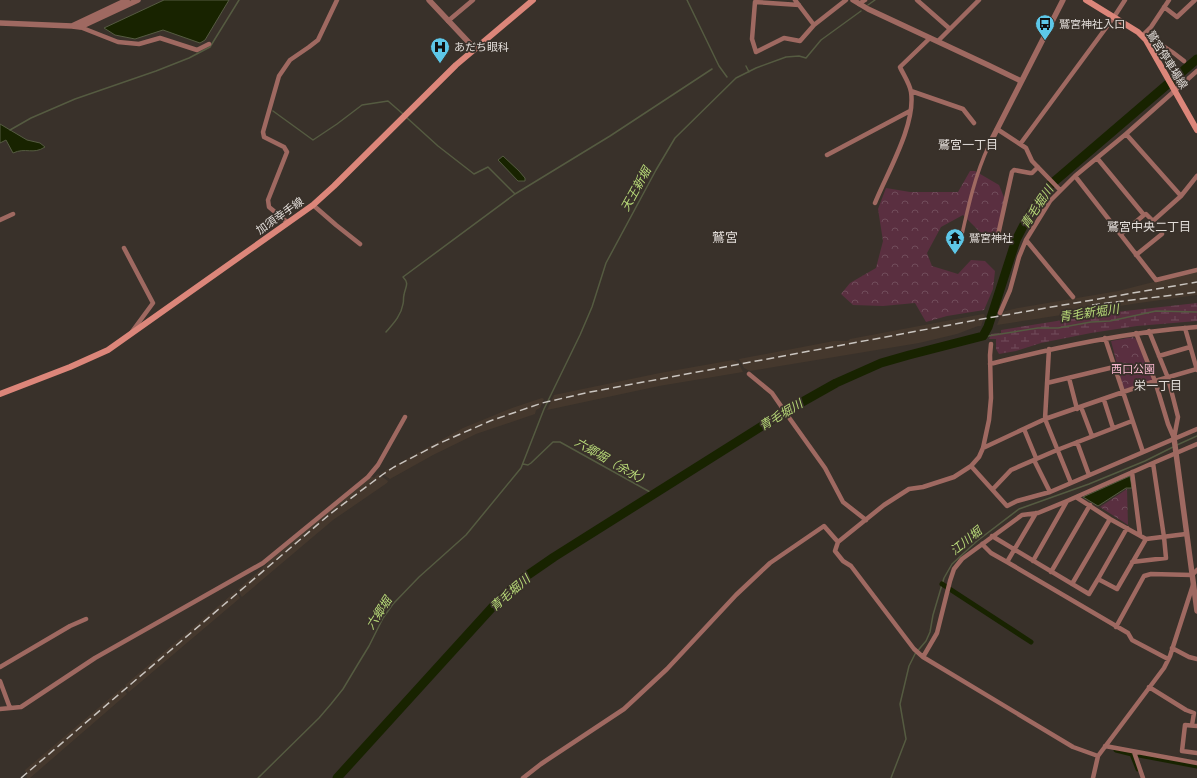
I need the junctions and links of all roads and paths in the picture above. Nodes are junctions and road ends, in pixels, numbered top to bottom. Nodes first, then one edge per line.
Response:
1 (127, 0) edge
2 (138, 0) edge
3 (337, 0) edge
4 (429, 0) edge
5 (473, 0) edge
6 (533, 0) edge
7 (794, 0) edge
8 (846, 0) edge
9 (853, 0) edge
10 (865, 0) edge
11 (917, 0) edge
12 (979, 0) edge
13 (1062, 0) edge
14 (1086, 0) edge
15 (1125, 0) edge
16 (1169, 0) edge
17 (1194, 0) edge
18 (859, 4) junction
19 (799, 5) junction
20 (1164, 7) junction
21 (1114, 17) junction
22 (448, 21) junction
23 (0, 23) edge
24 (814, 25) junction
25 (72, 26) junction
26 (80, 28) junction
27 (950, 29) junction
28 (1142, 36) junction
29 (930, 38) junction
30 (938, 41) junction
31 (209, 44) dead end
32 (474, 48) junction
33 (1184, 61) dead end
34 (1197, 70) edge
35 (1021, 81) junction
36 (1174, 89) junction
37 (911, 91) junction
38 (910, 112) junction
39 (974, 123) dead end
40 (997, 129) junction
41 (1197, 130) edge
42 (1126, 134) junction
43 (1021, 143) junction
44 (988, 145) joint
45 (828, 155) dead end
46 (1097, 158) junction
47 (1038, 167) junction
48 (1075, 176) junction
49 (1197, 176) edge
50 (1059, 189) junction
51 (1180, 196) junction
52 (874, 203) dead end
53 (313, 205) junction
54 (13, 214) dead end
55 (1144, 215) junction
56 (0, 220) edge
57 (287, 222) junction
58 (1121, 234) junction
59 (1162, 234) dead end
60 (998, 235) dead end
61 (961, 239) dead end
62 (1026, 240) junction
63 (360, 244) dead end
64 (124, 248) dead end
65 (1136, 254) junction
66 (1197, 270) edge
67 (1073, 297) dead end
68 (1000, 313) dead end
69 (1197, 327) edge
70 (1186, 328) junction
71 (1149, 331) junction
72 (1136, 333) junction
73 (129, 336) junction
74 (1105, 338) junction
75 (991, 344) dead end
76 (1190, 347) junction
77 (1049, 349) junction
78 (1159, 356) junction
79 (990, 364) junction
80 (1114, 367) junction
81 (1197, 370) edge
82 (749, 374) dead end
83 (1068, 378) junction
84 (1168, 378) junction
85 (1156, 381) junction
86 (1047, 383) junction
87 (1123, 393) junction
88 (0, 394) edge
89 (1104, 400) junction
90 (1079, 408) junction
91 (405, 417) dead end
92 (1045, 419) junction
93 (1132, 421) junction
94 (1113, 428) junction
95 (1024, 429) junction
96 (1197, 429) edge
97 (1092, 436) junction
98 (1174, 438) junction
99 (1076, 442) junction
100 (1197, 444) edge
101 (983, 448) junction
102 (1057, 450) junction
103 (1143, 452) junction
104 (1176, 453) junction
105 (1035, 459) junction
106 (1153, 463) junction
107 (970, 466) junction
108 (1132, 472) junction
109 (1089, 475) junction
110 (1071, 483) junction
111 (993, 489) junction
112 (1050, 492) junction
113 (1076, 497) junction
114 (1067, 502) junction
115 (1090, 505) junction
116 (1036, 513) junction
117 (1110, 519) junction
118 (866, 520) junction
119 (1127, 528) junction
120 (1186, 534) junction
121 (1140, 535) junction
122 (992, 536) junction
123 (1164, 536) junction
124 (1146, 539) junction
125 (838, 542) junction
126 (982, 544) junction
127 (1014, 550) junction
128 (1033, 561) junction
129 (1007, 562) junction
130 (1132, 562) junction
131 (1197, 570) edge
132 (1051, 572) junction
133 (1098, 579) junction
134 (1194, 580) edge
135 (1072, 584) junction
136 (1197, 611) edge
137 (86, 619) dead end
138 (1116, 627) junction
139 (1172, 648) junction
140 (923, 656) junction
141 (1168, 659) junction
142 (1197, 659) edge
143 (0, 667) edge
144 (0, 681) edge
145 (1149, 687) junction
146 (10, 708) junction
147 (0, 709) edge
148 (1195, 725) edge
149 (1105, 746) junction
150 (1134, 752) junction
151 (1197, 753) edge
152 (1098, 756) junction
153 (1197, 763) edge
154 (524, 778) edge
155 (1093, 778) edge
156 (1143, 778) edge

1 - 25 street
2 - 26 street
3 - 57 street
4 - 22 street
5 - 22 street
6 - 32 main road, 加須幸手線
7 - 19 street
8 - 24 street
9 - 18 street
10 - 18 street
11 - 27 street
12 - 27 street
13 - 35 street
14 - 21 main road, 鷲宮停車場線
15 - 21 street
16 - 20 street
17 - 20 street
18 - 29 street
19 - 24 street
19 - 24 street
20 - 28 street
21 - 28 main road, 鷲宮停車場線
21 - 43 street
22 - 32 street
23 - 25 street
25 - 26 street
26 - 31 street
27 - 30 street
28 - 33 street
28 - 36 main road, 鷲宮停車場線
29 - 30 street
29 - 37 street
30 - 35 street
32 - 53 main road, 加須幸手線
34 - 36 street
35 - 40 street
36 - 41 main road, 鷲宮停車場線
36 - 42 street
37 - 38 street
37 - 39 street
38 - 45 street
38 - 52 street
40 - 43 street
40 - 44 street
42 - 46 street
42 - 51 street
43 - 47 street
44 - 61 street
46 - 48 street
46 - 55 street
47 - 50 street
47 - 60 street
48 - 50 street
48 - 58 street
49 - 51 street
50 - 62 street
51 - 55 street
53 - 57 main road, 加須幸手線
53 - 63 street
54 - 56 street
55 - 58 street
57 - 73 main road, 加須幸手線
58 - 65 street
59 - 65 street
62 - 67 street
62 - 68 street
64 - 73 street
65 - 66 street
69 - 70 street
70 - 71 street
70 - 76 street
71 - 72 street
71 - 78 street
72 - 74 street
72 - 85 street
73 - 88 main road, 加須幸手線
74 - 77 street
74 - 80 street
75 - 79 street
76 - 78 street
76 - 81 street
77 - 79 street
77 - 86 street
78 - 84 street
79 - 101 street
80 - 83 street
80 - 87 street
81 - 84 street
82 - 118 street
83 - 86 street
83 - 90 street
84 - 85 street
84 - 98 street
85 - 87 street
85 - 98 street
86 - 92 street
87 - 89 street
87 - 93 street
89 - 90 street
89 - 94 street
90 - 92 street
90 - 97 street
91 - 146 street
92 - 95 street
92 - 102 street
93 - 94 street
93 - 103 street
94 - 97 street
95 - 101 street
95 - 105 street
96 - 98 street
97 - 99 street
98 - 103 street
98 - 104 street
99 - 102 street
99 - 109 street
100 - 104 street
101 - 107 street
102 - 105 street
102 - 110 street
103 - 109 street
104 - 106 street
104 - 120 street
105 - 111 street
105 - 112 street
106 - 108 street
106 - 123 street
107 - 111 street
107 - 118 street
108 - 113 street
108 - 121 street
109 - 110 street
110 - 112 street
111 - 112 street
113 - 114 street
113 - 115 street
114 - 116 street
114 - 128 street
115 - 117 street
115 - 132 street
116 - 122 street
116 - 127 street
117 - 119 street
117 - 135 street
118 - 125 street
119 - 121 street
119 - 133 street
120 - 123 street
120 - 134 street
121 - 124 street
122 - 126 street
122 - 127 street
123 - 124 street
123 - 130 street
124 - 130 street
125 - 140 street
125 - 154 street
126 - 129 street
126 - 140 street
127 - 128 street
127 - 129 street
128 - 132 street
129 - 138 street
130 - 133 street
131 - 134 street
132 - 135 street
133 - 135 street
134 - 136 street
134 - 138 street
134 - 139 street
137 - 143 street
138 - 141 street
139 - 141 street
139 - 142 street
140 - 152 street
141 - 145 street
144 - 146 street
145 - 148 street
145 - 149 street
146 - 147 street
148 - 151 street
149 - 150 street
149 - 152 street
150 - 153 street
150 - 156 street
152 - 155 street

